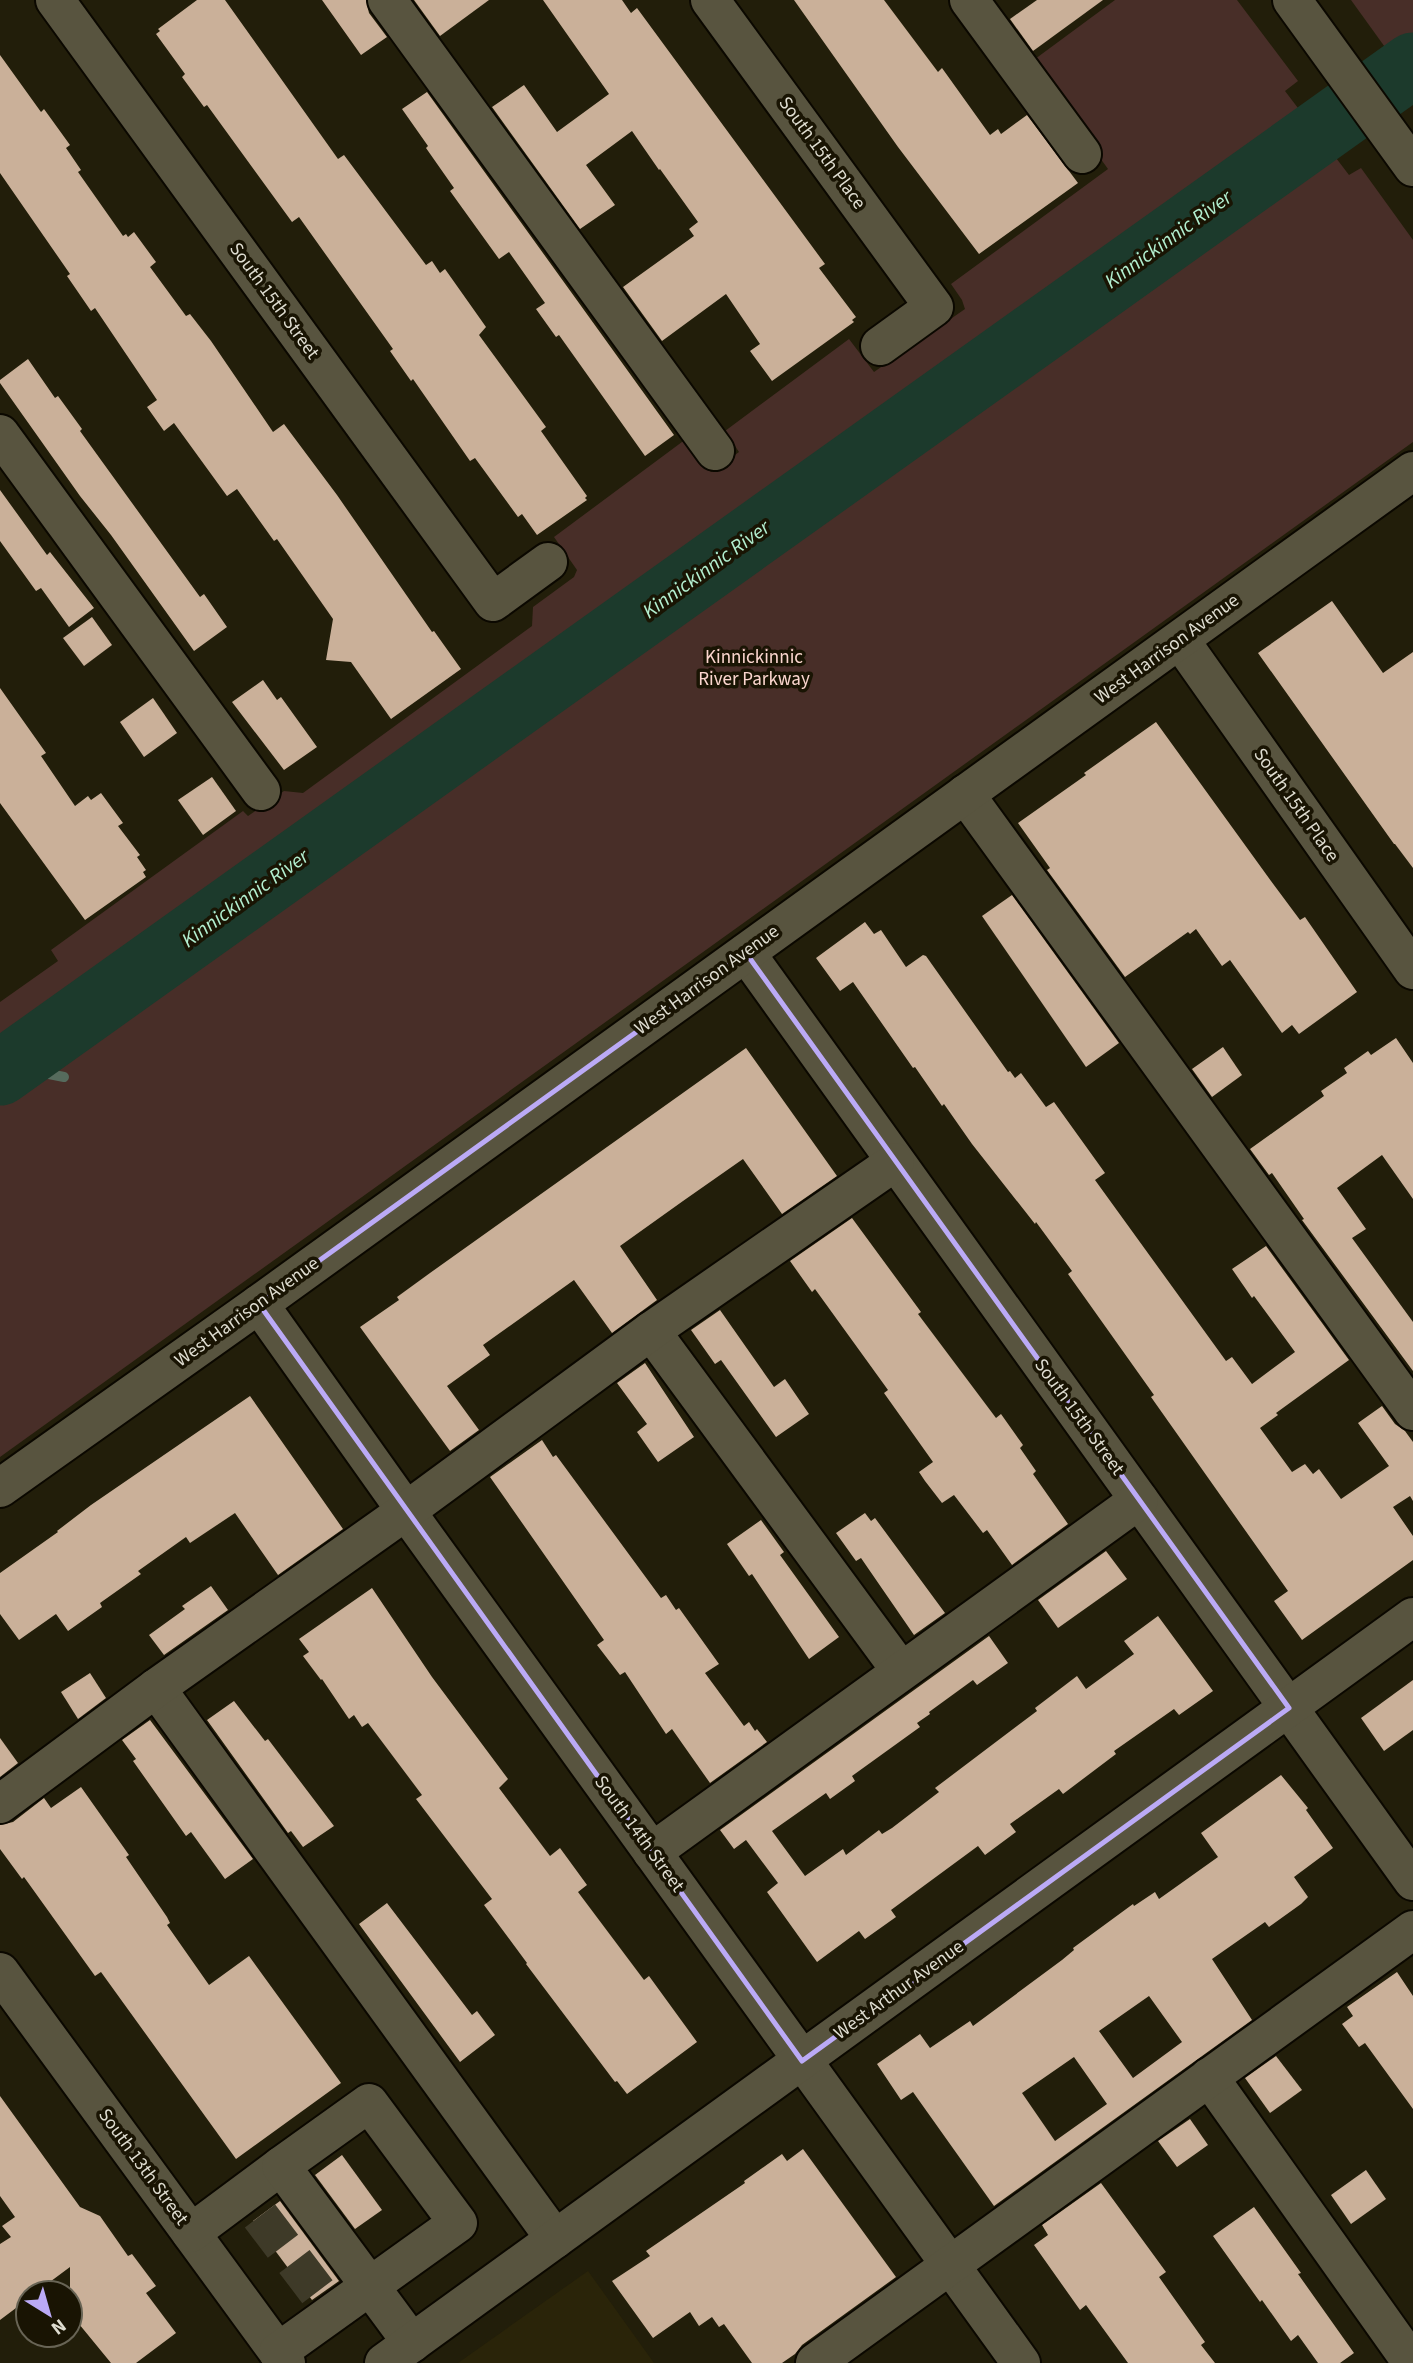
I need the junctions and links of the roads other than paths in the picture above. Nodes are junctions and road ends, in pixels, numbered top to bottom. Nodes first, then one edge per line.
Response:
1 (55, 0) edge
2 (387, 0) edge
3 (710, 0) edge
4 (969, 0) edge
5 (1292, 0) edge
6 (1082, 154) dead end
7 (1404, 155) edge
8 (880, 346) dead end
9 (0, 434) edge
10 (715, 451) dead end
11 (1413, 471) edge
12 (548, 562) dead end
13 (1180, 640) junction
14 (261, 790) dead end
15 (965, 794) junction
16 (746, 953) junction
17 (1413, 970) edge
18 (895, 1162) junction
19 (259, 1304) junction
20 (651, 1331) junction
21 (1413, 1411) edge
22 (0, 1488) edge
23 (1139, 1500) junction
24 (405, 1511) junction
25 (1413, 1617) edge
26 (901, 1671) junction
27 (156, 1688) junction
28 (1289, 1708) junction
29 (0, 1804) edge
30 (652, 1852) junction
31 (1413, 1881) edge
32 (1413, 1930) edge
33 (0, 1972) edge
34 (802, 2061) junction
35 (1209, 2077) junction
36 (281, 2166) junction
37 (191, 2233) junction
38 (555, 2239) junction
39 (950, 2264) junction
40 (369, 2286) junction
41 (398, 2353) edge
42 (282, 2358) edge
43 (815, 2363) edge
44 (1021, 2363) edge
45 (1412, 2363) edge

1 - 12 street, South 15th Street
2 - 10 street
3 - 8 street, South 15th Place
4 - 6 street
5 - 7 street
9 - 14 street
11 - 13 street, West Harrison Avenue
13 - 15 street, West Harrison Avenue
13 - 17 street, South 15th Place
15 - 16 street, West Harrison Avenue
15 - 21 street
16 - 18 street, South 15th Street
16 - 19 street, West Harrison Avenue
18 - 20 street
18 - 23 street, South 15th Street
19 - 22 street, West Harrison Avenue
19 - 24 street, South 14th Street
20 - 24 street
20 - 26 street
23 - 26 street
23 - 28 street, South 15th Street
24 - 27 street
24 - 30 street, South 14th Street
25 - 28 street, West Arthur Avenue
26 - 30 street
27 - 29 street
27 - 38 street
28 - 31 street, South 15th Street
28 - 34 street, West Arthur Avenue
30 - 34 street, South 14th Street
32 - 35 street
33 - 37 street, South 13th Street
34 - 38 street, West Arthur Avenue
34 - 39 street, South 14th Street
35 - 39 street
35 - 45 street
36 - 37 street
36 - 40 street
36 - 40 street
37 - 42 street, South 13th Street
38 - 41 street, West Arthur Avenue
39 - 43 street
39 - 44 street, South 14th Street
40 - 41 street
40 - 42 street

